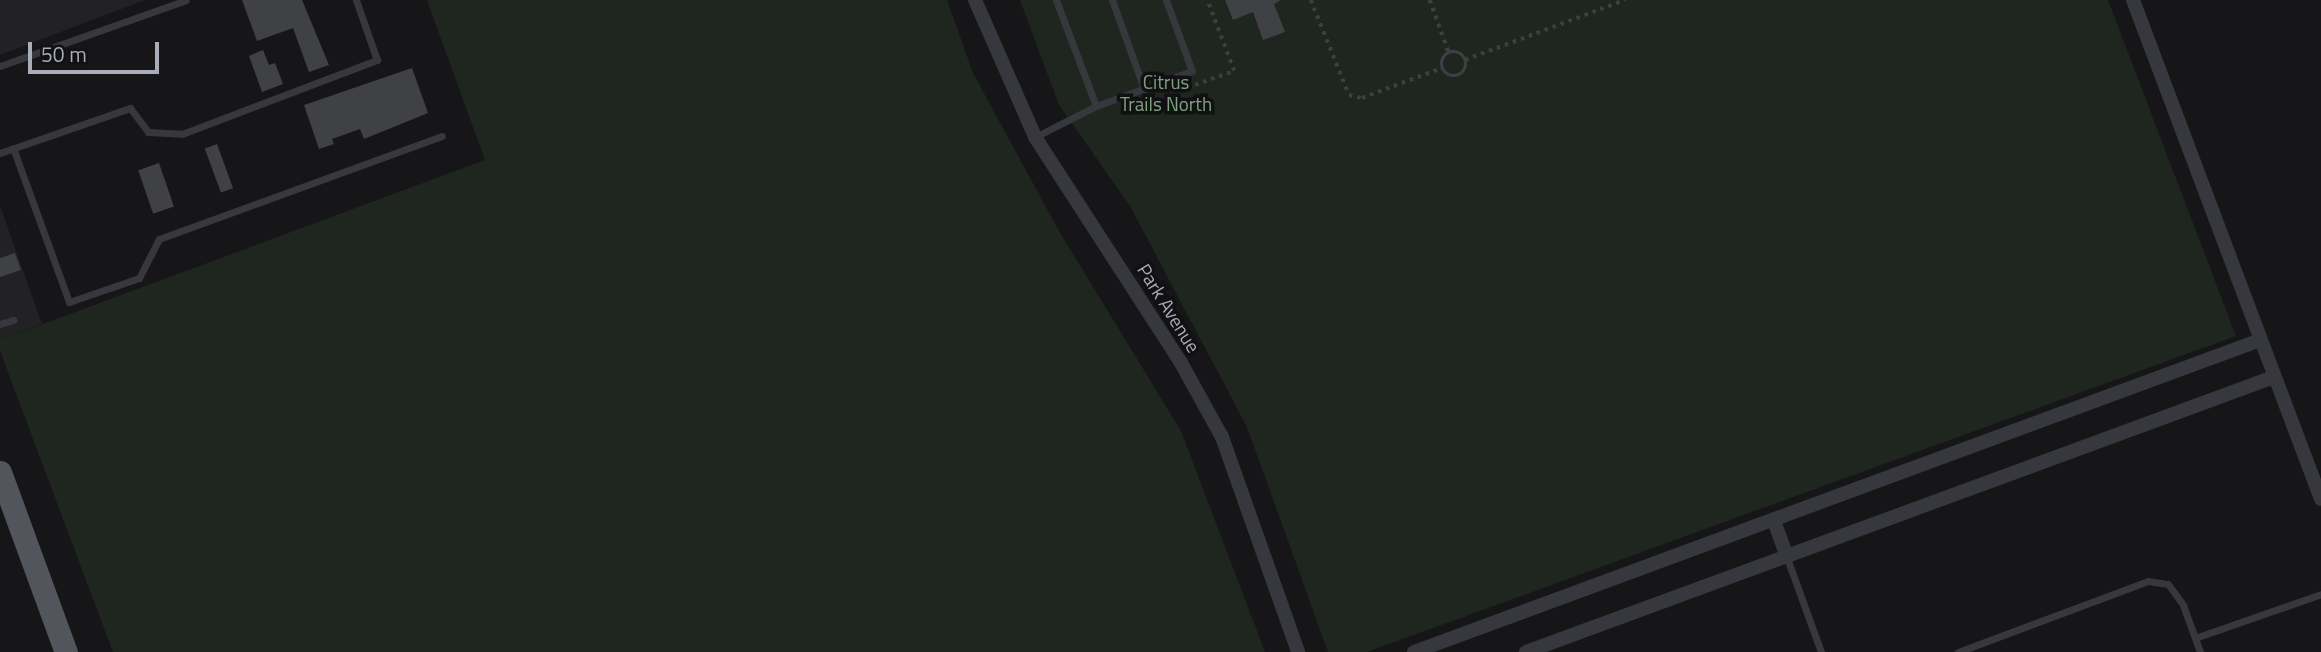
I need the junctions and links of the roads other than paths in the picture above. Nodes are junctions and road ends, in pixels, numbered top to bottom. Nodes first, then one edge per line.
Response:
1 (186, 0) edge
2 (356, 0) edge
3 (975, 0) edge
4 (1056, 0) edge
5 (1111, 0) edge
6 (1166, 0) edge
7 (2133, 0) edge
8 (0, 66) edge
9 (1144, 89) junction
10 (1096, 106) junction
11 (442, 136) dead end
12 (1035, 137) junction
13 (13, 148) junction
14 (0, 153) edge
15 (13, 320) dead end
16 (0, 324) edge
17 (2260, 340) junction
18 (2274, 377) junction
19 (0, 472) edge
20 (2321, 499) edge
21 (1774, 521) junction
22 (1787, 557) junction
23 (2321, 594) edge
24 (2195, 638) junction
25 (66, 652) edge
26 (1298, 652) edge
27 (1414, 652) edge
28 (1526, 652) edge
29 (1821, 652) edge
30 (1958, 652) edge
31 (2200, 652) edge

1 - 8 lane
2 - 13 lane
3 - 12 street, Park Avenue
4 - 10 lane
5 - 9 lane
6 - 9 lane
7 - 17 street
9 - 10 lane
10 - 12 lane
11 - 13 lane
12 - 26 street, Park Avenue
13 - 14 lane
15 - 16 lane
17 - 18 street
17 - 21 street
18 - 20 street
18 - 22 street
19 - 25 main road
21 - 22 street
21 - 27 street
22 - 28 street
22 - 29 lane
23 - 24 lane
24 - 30 lane
24 - 31 lane

